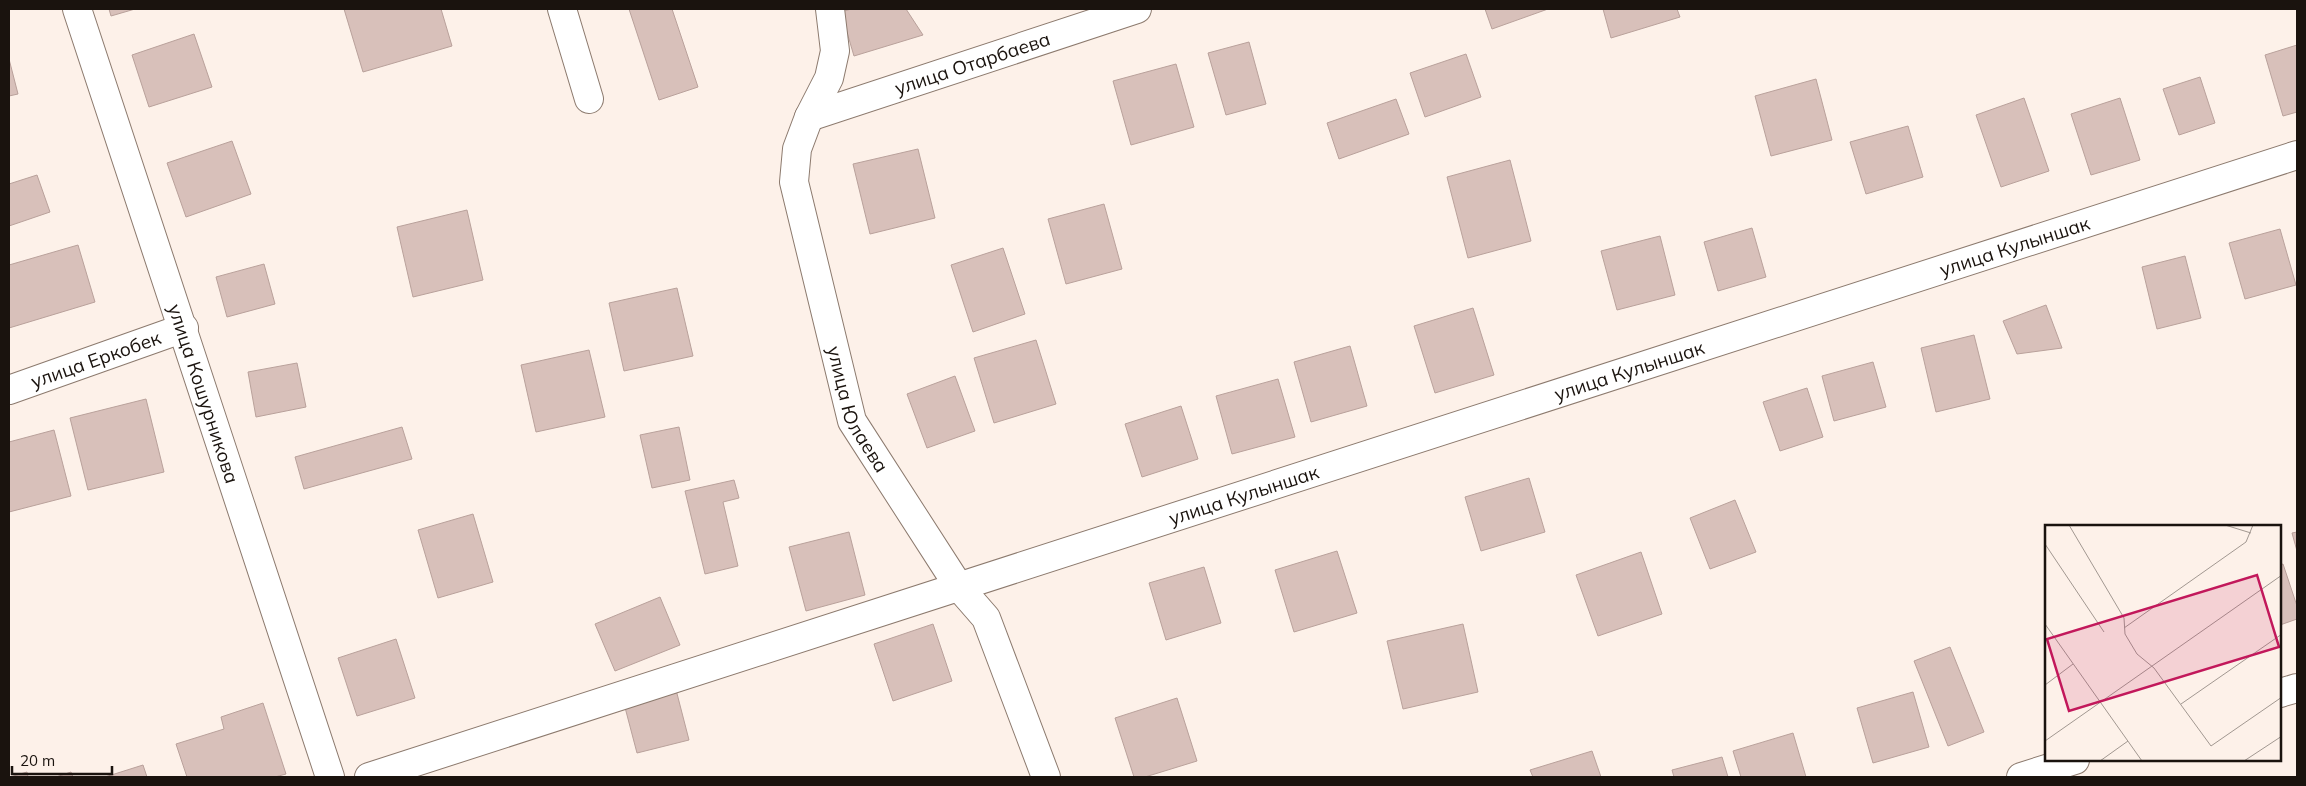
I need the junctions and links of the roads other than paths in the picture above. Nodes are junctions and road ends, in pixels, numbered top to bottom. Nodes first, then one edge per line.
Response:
1 (77, 9) edge
2 (562, 9) edge
3 (830, 9) edge
4 (1137, 9) edge
5 (589, 98) dead end
6 (809, 117) junction
7 (2297, 155) edge
8 (184, 328) junction
9 (9, 390) edge
10 (959, 587) junction
11 (2297, 688) edge
12 (2281, 694) edge
13 (2072, 761) edge
14 (330, 777) edge
15 (369, 777) edge
16 (1046, 777) edge
17 (2021, 777) edge

1 - 8 street, улица Кошурникова
2 - 5 street
3 - 6 street, улица Юлаева
4 - 6 street, улица Отарбаева
6 - 10 street, улица Юлаева
7 - 10 street, улица Кулыншак
8 - 9 street, улица Еркобек
8 - 14 street, улица Кошурникова
10 - 15 street, улица Кулыншак
10 - 16 street, улица Юлаева
11 - 12 street
13 - 17 street

